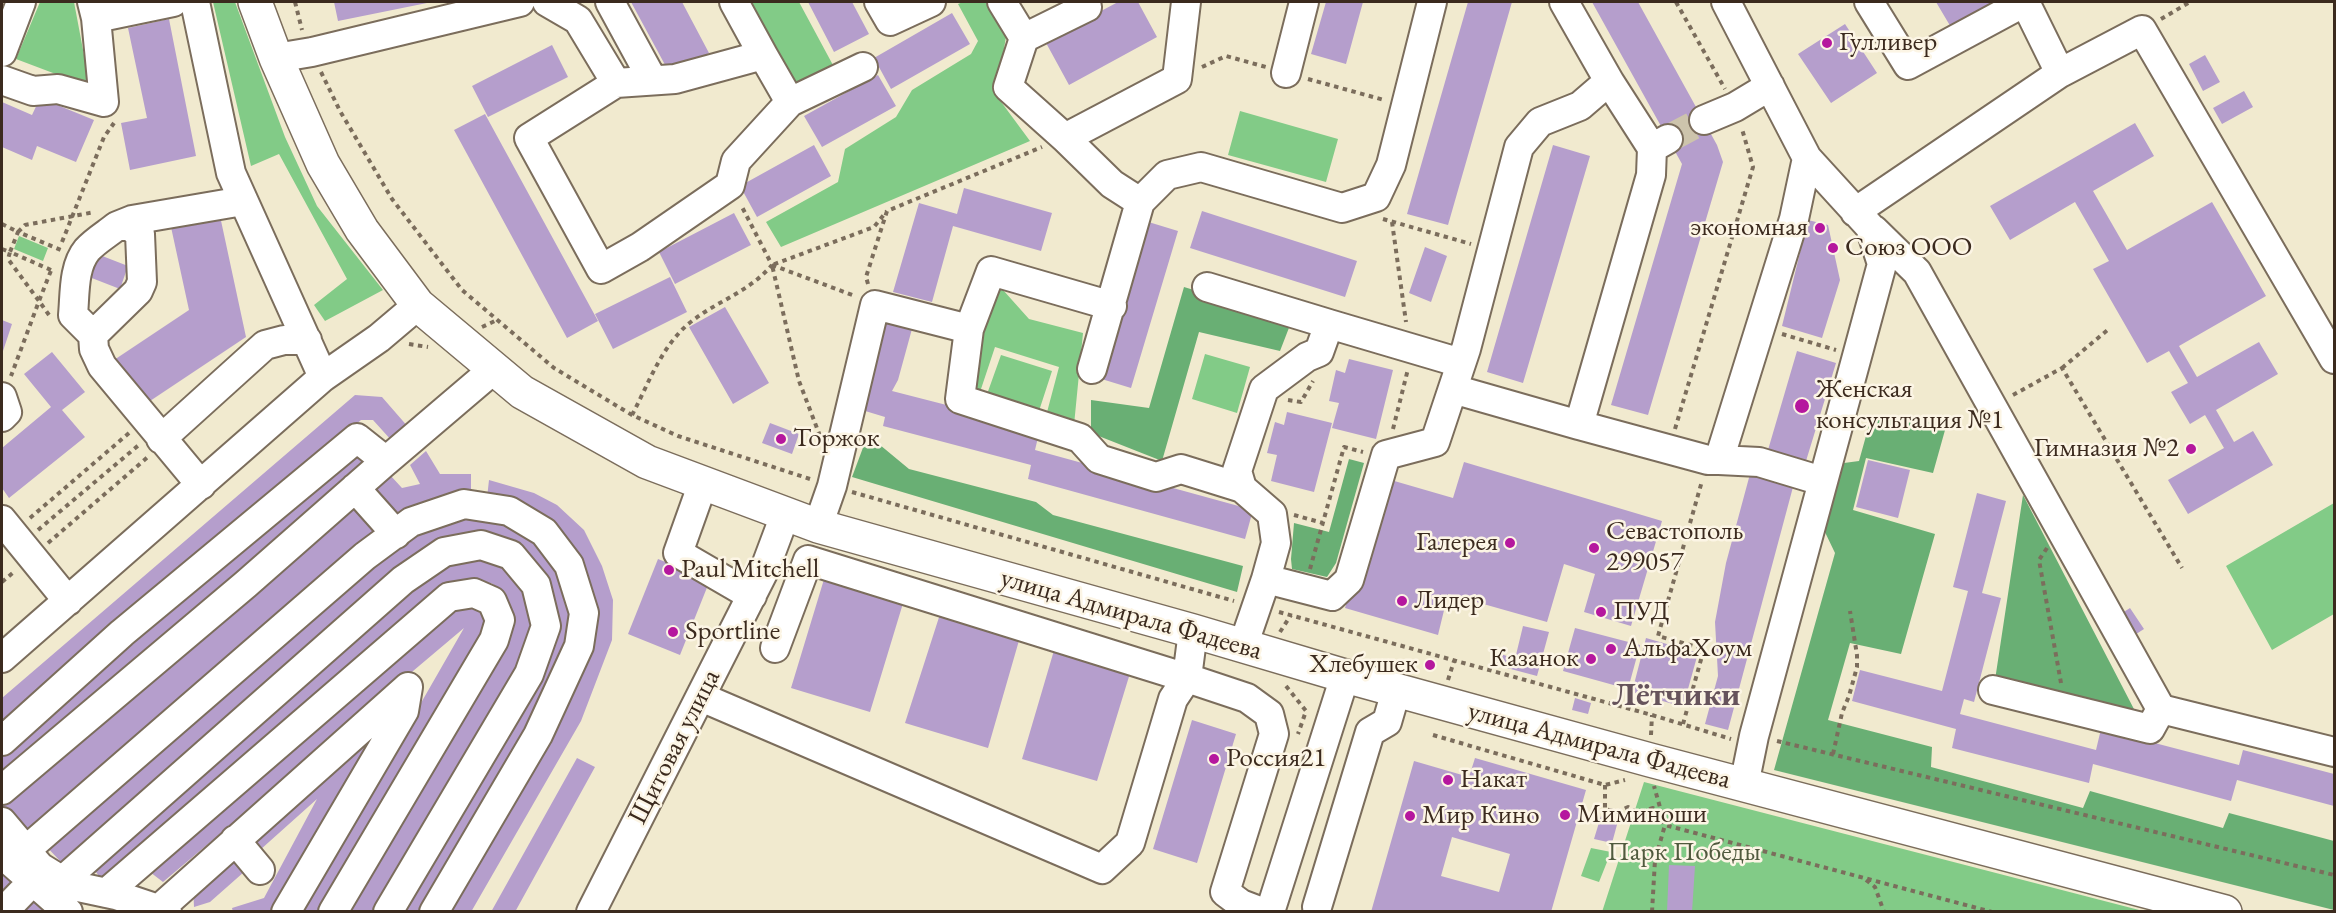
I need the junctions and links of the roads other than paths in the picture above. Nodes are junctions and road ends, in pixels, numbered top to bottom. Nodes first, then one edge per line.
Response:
1 (21, 2) edge
2 (173, 2) edge
3 (195, 2) edge
4 (255, 2) edge
5 (520, 2) edge
6 (547, 2) edge
7 (610, 2) edge
8 (734, 2) edge
9 (879, 2) edge
10 (931, 2) edge
11 (1002, 2) edge
12 (1084, 2) edge
13 (1186, 2) edge
14 (1304, 2) edge
15 (1432, 2) edge
16 (1564, 2) edge
17 (1726, 2) edge
18 (1869, 2) edge
19 (2025, 2) edge
20 (94, 10) edge
21 (1024, 38) junction
22 (2, 52) edge
23 (763, 55) junction
24 (276, 58) junction
25 (863, 67) dead end
26 (1286, 73) road end
27 (2060, 73) junction
28 (652, 79) junction
29 (2, 80) edge
30 (1609, 81) junction
31 (616, 83) junction
32 (1770, 86) junction
33 (790, 102) junction
34 (1704, 120) tunnel mouth
35 (1065, 138) junction
36 (1807, 158) junction
37 (243, 201) junction
38 (1140, 202) junction
39 (1862, 220) junction
40 (117, 226) junction
41 (1207, 287) dead end
42 (265, 297) dead end
43 (418, 305) junction
44 (1112, 306) junction
45 (1329, 324) junction
46 (969, 328) junction
47 (303, 333) junction
48 (93, 334) junction
49 (2334, 359) edge
50 (494, 369) junction
51 (1092, 369) dead end
52 (1457, 376) junction
53 (323, 377) junction
54 (9, 391) edge
55 (2, 417) edge
56 (1578, 425) junction
57 (152, 441) junction
58 (1714, 460) junction
59 (386, 461) junction
60 (1822, 481) junction
61 (703, 483) junction
62 (201, 485) junction
63 (355, 488) junction
64 (1242, 488) junction
65 (785, 515) junction
66 (12, 522) edge
67 (818, 526) junction
68 (396, 534) junction
69 (1266, 579) junction
70 (752, 596) junction
71 (68, 601) junction
72 (1193, 631) junction
73 (1243, 646) junction
74 (775, 648) dead end
75 (2, 658) edge
76 (1345, 676) junction
77 (1187, 678) junction
78 (1993, 690) dead end
79 (1396, 691) junction
80 (701, 698) junction
81 (2162, 709) junction
82 (2, 741) edge
83 (2334, 752) edge
84 (1744, 785) junction
85 (2, 790) edge
86 (2, 822) edge
87 (236, 840) junction
88 (14, 852) edge
89 (260, 870) dead end
90 (33, 881) junction
91 (106, 893) junction
92 (63, 903) edge
93 (1269, 906) edge
94 (1326, 909) edge
95 (163, 910) edge
96 (3, 912) edge
97 (286, 912) edge
98 (333, 912) edge
99 (388, 912) edge
100 (434, 912) edge
101 (591, 912) edge
102 (2225, 912) edge

1 - 22 street
2 - 20 street
3 - 37 street
4 - 24 main road, улица Адмирала Фадеева
5 - 24 street
6 - 31 street
7 - 28 street
8 - 23 street
9 - 10 street
11 - 21 street
12 - 21 street
13 - 35 street
14 - 26 street
15 - 38 street
16 - 30 street
17 - 32 street
18 - 19 street
19 - 27 street
20 - 29 street
21 - 35 street
23 - 28 street
23 - 33 street
24 - 43 main road, улица Адмирала Фадеева
25 - 33 street
27 - 39 street
27 - 49 street
28 - 31 street
30 - 52 street
30 - 56 street
31 - 33 street
32 - 34 street
32 - 36 street
35 - 38 street
36 - 39 street
36 - 58 street
37 - 40 street
37 - 47 street
38 - 44 street
39 - 60 street
39 - 81 street
40 - 48 street
40 - 48 street
41 - 45 street
42 - 47 street
43 - 50 main road, улица Адмирала Фадеева
43 - 53 street
44 - 46 street
44 - 51 street
45 - 52 street
45 - 64 street
46 - 64 street
46 - 67 street
47 - 53 street
47 - 57 street
48 - 57 street
50 - 59 street
50 - 61 main road, улица Адмирала Фадеева
52 - 56 street
52 - 69 street
53 - 62 street
54 - 55 street
56 - 58 street
57 - 62 street
58 - 60 street
59 - 63 street
59 - 82 street
60 - 84 street
61 - 65 main road, улица Адмирала Фадеева
61 - 70 street
62 - 71 street
63 - 68 street
63 - 85 street
64 - 69 street
65 - 67 main road, улица Адмирала Фадеева
65 - 70 street, Щитовая улица
66 - 71 street
67 - 72 main road, улица Адмирала Фадеева
68 - 88 street
68 - 100 street
69 - 73 street
70 - 80 street, Щитовая улица
71 - 75 street
72 - 73 main road, улица Адмирала Фадеева
72 - 77 street
73 - 76 main road, улица Адмирала Фадеева
74 - 77 street
76 - 79 main road, улица Адмирала Фадеева
76 - 93 street
77 - 80 street
77 - 93 street
78 - 81 street
79 - 84 main road, улица Адмирала Фадеева
79 - 94 street
80 - 101 street, Щитовая улица
81 - 83 street
84 - 102 main road, улица Адмирала Фадеева
86 - 88 street
87 - 89 street
87 - 95 street
87 - 97 street
88 - 90 street
88 - 92 street
90 - 92 street
90 - 96 street
91 - 92 street
91 - 95 street
91 - 98 street
92 - 99 street
93 - 94 street

